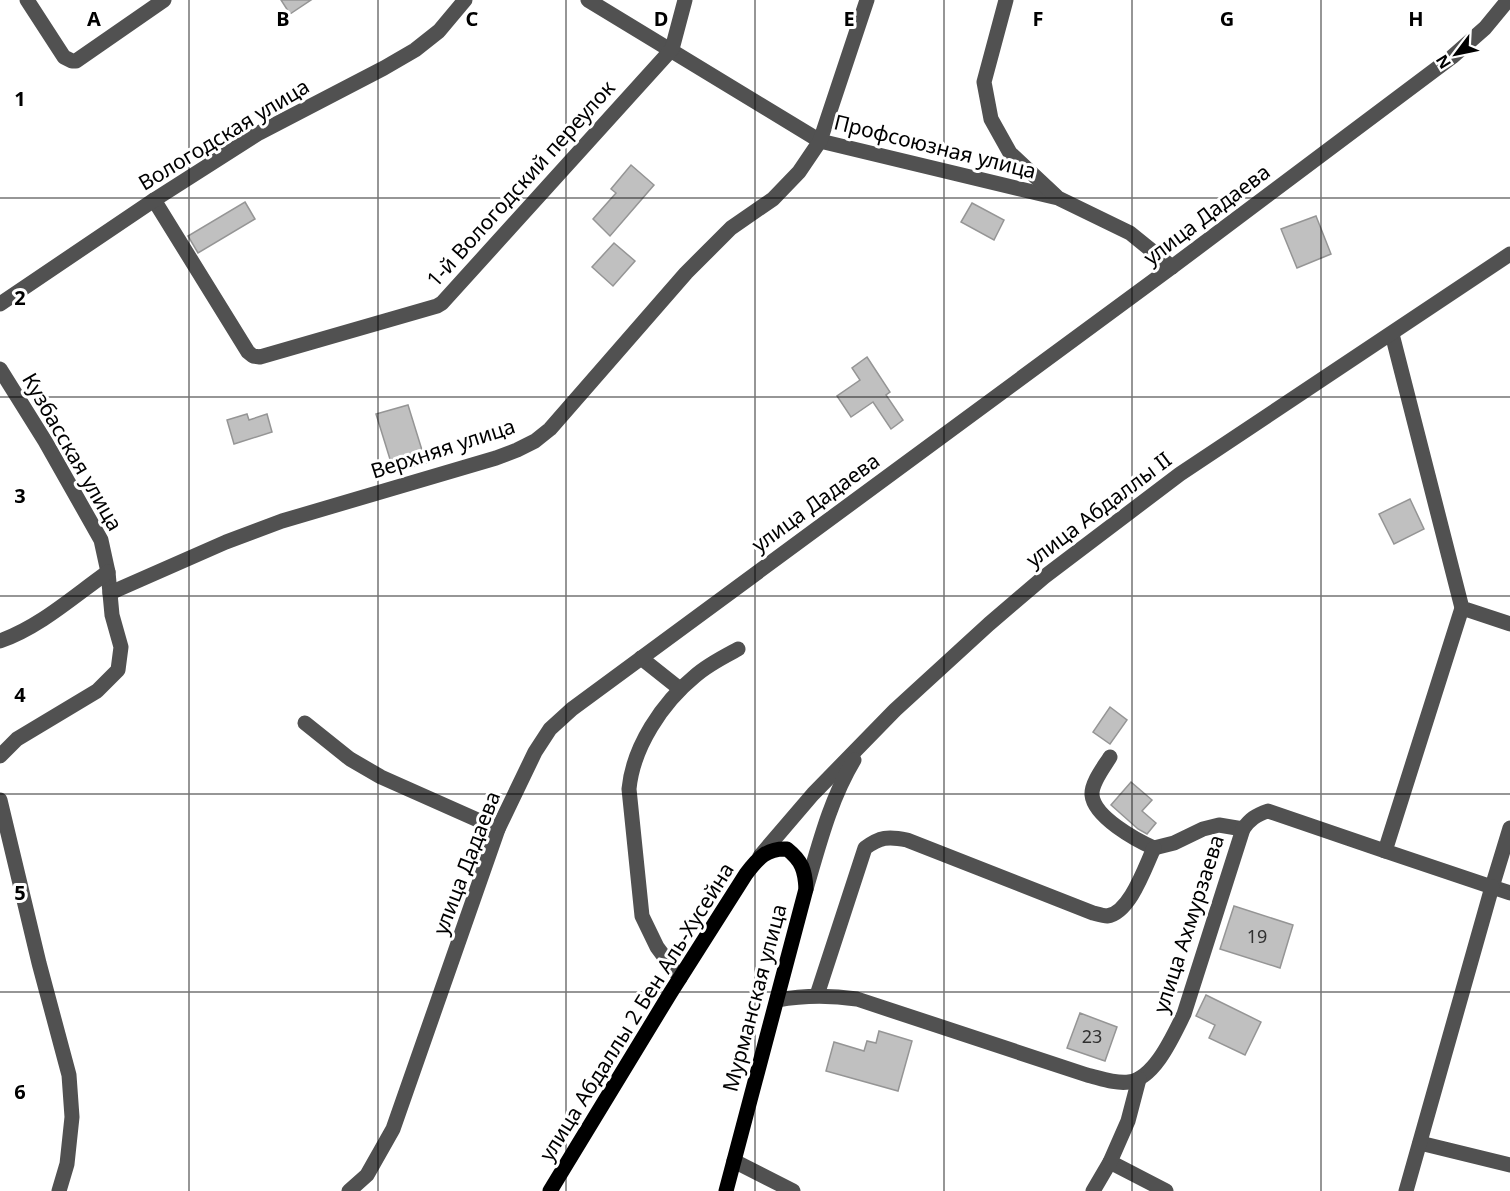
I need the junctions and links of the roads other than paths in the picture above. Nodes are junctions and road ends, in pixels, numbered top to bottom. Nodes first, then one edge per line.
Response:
1 (27, 0) edge
2 (164, 0) edge
3 (465, 0) edge
4 (588, 0) edge
5 (685, 0) edge
6 (867, 0) edge
7 (1006, 0) edge
8 (1508, 0) edge
9 (672, 50) junction
10 (820, 141) junction
11 (1058, 198) junction
12 (154, 200) junction
13 (1510, 254) edge
14 (1172, 267) junction
15 (0, 304) edge
16 (1392, 334) junction
17 (0, 369) edge
18 (108, 572) junction
19 (110, 593) junction
20 (1462, 608) junction
21 (1510, 624) edge
22 (0, 641) edge
23 (738, 649) dead end
24 (641, 658) junction
25 (680, 689) junction
26 (305, 723) dead end
27 (867, 738) junction
28 (0, 756) edge
29 (1110, 757) dead end
30 (0, 800) edge
31 (1510, 828) edge
32 (498, 829) junction
33 (1242, 829) junction
34 (1154, 848) junction
35 (1385, 850) junction
36 (760, 856) junction
37 (1492, 887) junction
38 (806, 889) junction
39 (1510, 893) edge
40 (680, 978) junction
41 (817, 995) junction
42 (777, 1000) junction
43 (1139, 1079) junction
44 (1420, 1143) junction
45 (734, 1161) junction
46 (1110, 1162) junction
47 (1510, 1165) edge
48 (59, 1191) edge
49 (349, 1191) edge
50 (550, 1191) edge
51 (726, 1191) edge
52 (793, 1191) edge
53 (1094, 1191) edge
54 (1166, 1191) edge
55 (1406, 1191) edge

1 - 2 street
3 - 12 street, Вологодская улица
4 - 9 street, Профсоюзная улица
5 - 9 street
6 - 10 street, Верхняя улица
7 - 11 street
8 - 14 street, улица Дадаева
9 - 10 street, Профсоюзная улица
9 - 12 street, 1-й Вологодский переулок
10 - 11 street, Профсоюзная улица
10 - 19 street, Верхняя улица
11 - 14 street
12 - 15 street, Вологодская улица
13 - 16 street, улица Абдаллы II
14 - 24 street, улица Дадаева
16 - 20 street
16 - 27 street, улица Абдаллы II
17 - 18 street, Кузбасская улица
18 - 19 street, Кузбасская улица
18 - 22 street
19 - 28 street, Кузбасская улица
20 - 21 street
20 - 35 street
23 - 25 street
24 - 25 street
24 - 32 street, улица Дадаева
25 - 40 street
26 - 32 street
27 - 36 street, улица Абдаллы II
27 - 38 street
29 - 34 street
30 - 48 street
31 - 37 street
32 - 49 street, улица Дадаева
33 - 34 street, улица Ахмурзаева
33 - 35 street
33 - 43 street, улица Ахмурзаева
34 - 41 street
35 - 37 street
36 - 38 main road, Мурманская улица
36 - 40 main road, улица Абдаллы 2 Бен Аль-Хусейна
37 - 39 street
37 - 44 street
38 - 42 main road, Мурманская улица
40 - 50 main road, улица Абдаллы 2 Бен Аль-Хусейна
41 - 42 street
41 - 43 street
42 - 45 main road, Мурманская улица
43 - 46 street
44 - 47 street
44 - 55 street
45 - 51 main road, Мурманская улица
45 - 52 street
46 - 53 street
46 - 54 street

